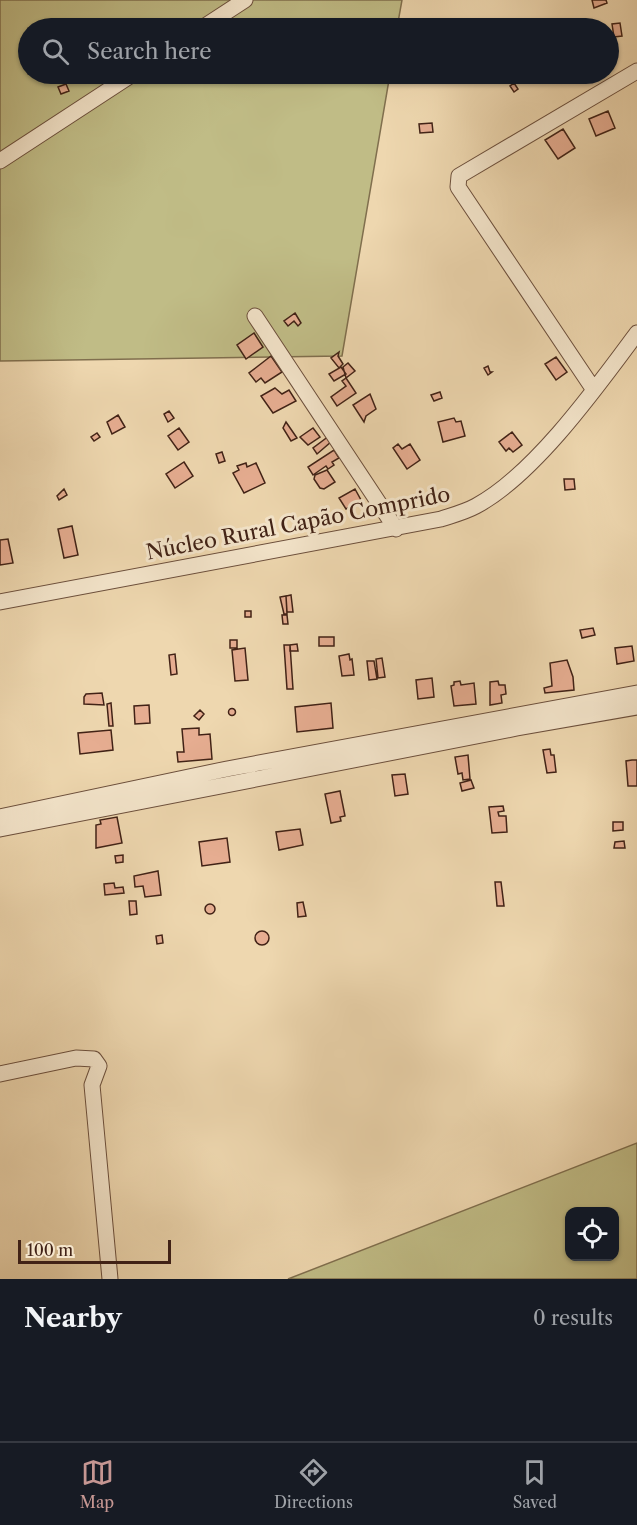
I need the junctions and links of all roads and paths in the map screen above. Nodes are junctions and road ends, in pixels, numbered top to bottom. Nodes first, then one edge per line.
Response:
1 (245, 0) edge
2 (217, 18) edge
3 (637, 71) edge
4 (619, 82) edge
5 (118, 84) edge
6 (615, 84) edge
7 (0, 161) edge
8 (255, 316) dead end
9 (637, 333) edge
10 (594, 390) junction
11 (396, 528) junction
12 (0, 602) edge
13 (637, 693) edge
14 (637, 707) edge
15 (291, 765) junction
16 (0, 817) edge
17 (0, 829) edge
18 (0, 1074) edge
19 (110, 1279) edge

1 - 2 street
3 - 4 street
5 - 7 street
6 - 10 street
8 - 11 street
9 - 10 street, Núcleo Rural Capão Comprido
10 - 11 street, Núcleo Rural Capão Comprido
11 - 12 street, Núcleo Rural Capão Comprido
13 - 15 street
14 - 15 street
15 - 16 street
15 - 17 street
18 - 19 street

